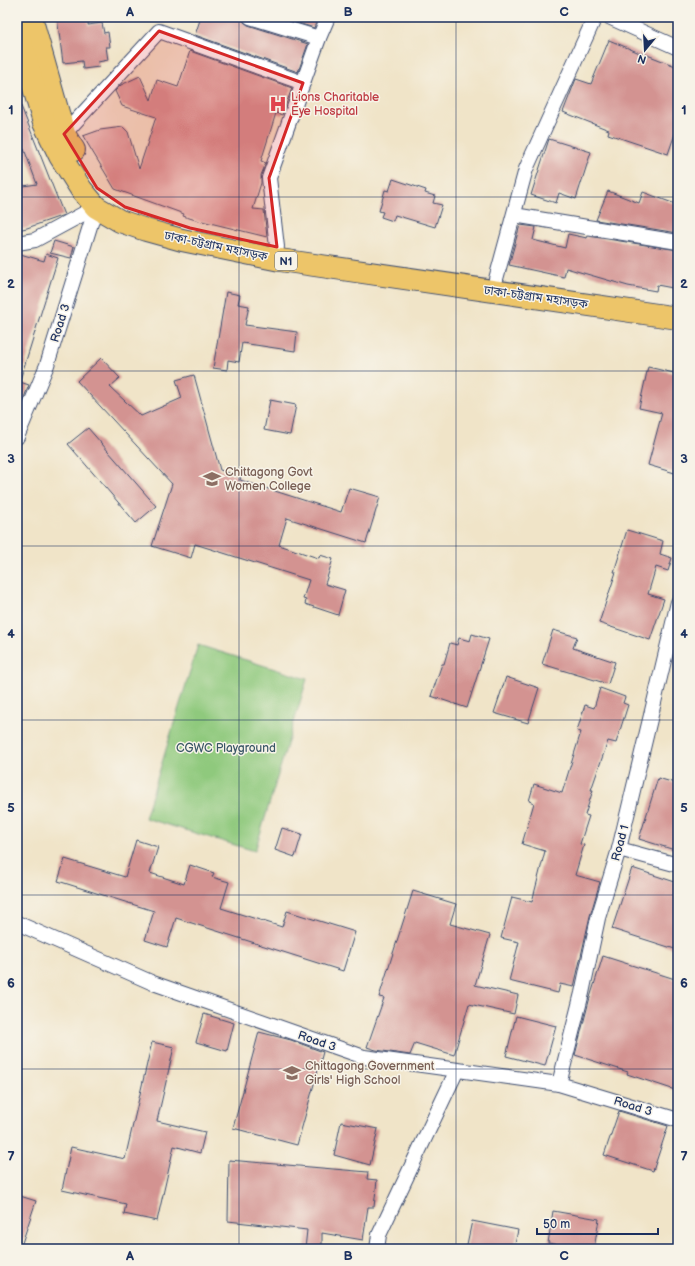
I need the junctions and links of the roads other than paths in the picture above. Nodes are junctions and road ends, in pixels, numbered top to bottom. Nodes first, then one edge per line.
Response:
1 (31, 17) edge
2 (250, 17) edge
3 (328, 17) edge
4 (595, 17) edge
5 (609, 17) edge
6 (17, 29) edge
7 (319, 38) junction
8 (678, 48) edge
9 (303, 83) junction
10 (64, 134) junction
11 (96, 207) junction
12 (514, 215) junction
13 (678, 242) edge
14 (17, 243) edge
15 (277, 247) junction
16 (496, 279) junction
17 (678, 304) edge
18 (678, 318) edge
19 (17, 437) edge
20 (678, 602) edge
21 (674, 638) edge
22 (619, 849) junction
23 (678, 865) edge
24 (17, 923) edge
25 (457, 1070) junction
26 (559, 1084) junction
27 (678, 1120) edge
28 (377, 1249) edge

1 - 10 highway, ঢাকা-চট্টগ্রাম মহাসড়ক / N1
2 - 7 street
3 - 7 street
4 - 12 street
5 - 8 street
6 - 11 highway, ঢাকা-চট্টগ্রাম মহাসড়ক / N1
7 - 9 street
9 - 10 street
9 - 15 street
10 - 15 highway, ঢাকা-চট্টগ্রাম মহাসড়ক / N1
11 - 14 street
11 - 18 highway, ঢাকা-চট্টগ্রাম মহাসড়ক / N1
11 - 19 street, Road 3
12 - 13 street
12 - 16 street
15 - 16 highway, ঢাকা-চট্টগ্রাম মহাসড়ক / N1
16 - 17 highway, ঢাকা-চট্টগ্রাম মহাসড়ক / N1
20 - 21 street, Road 1
21 - 22 street, Road 1
22 - 23 street
22 - 26 street, Road 1
24 - 25 street, Road 3
25 - 26 street, Road 3
25 - 28 street
26 - 27 street, Road 3

